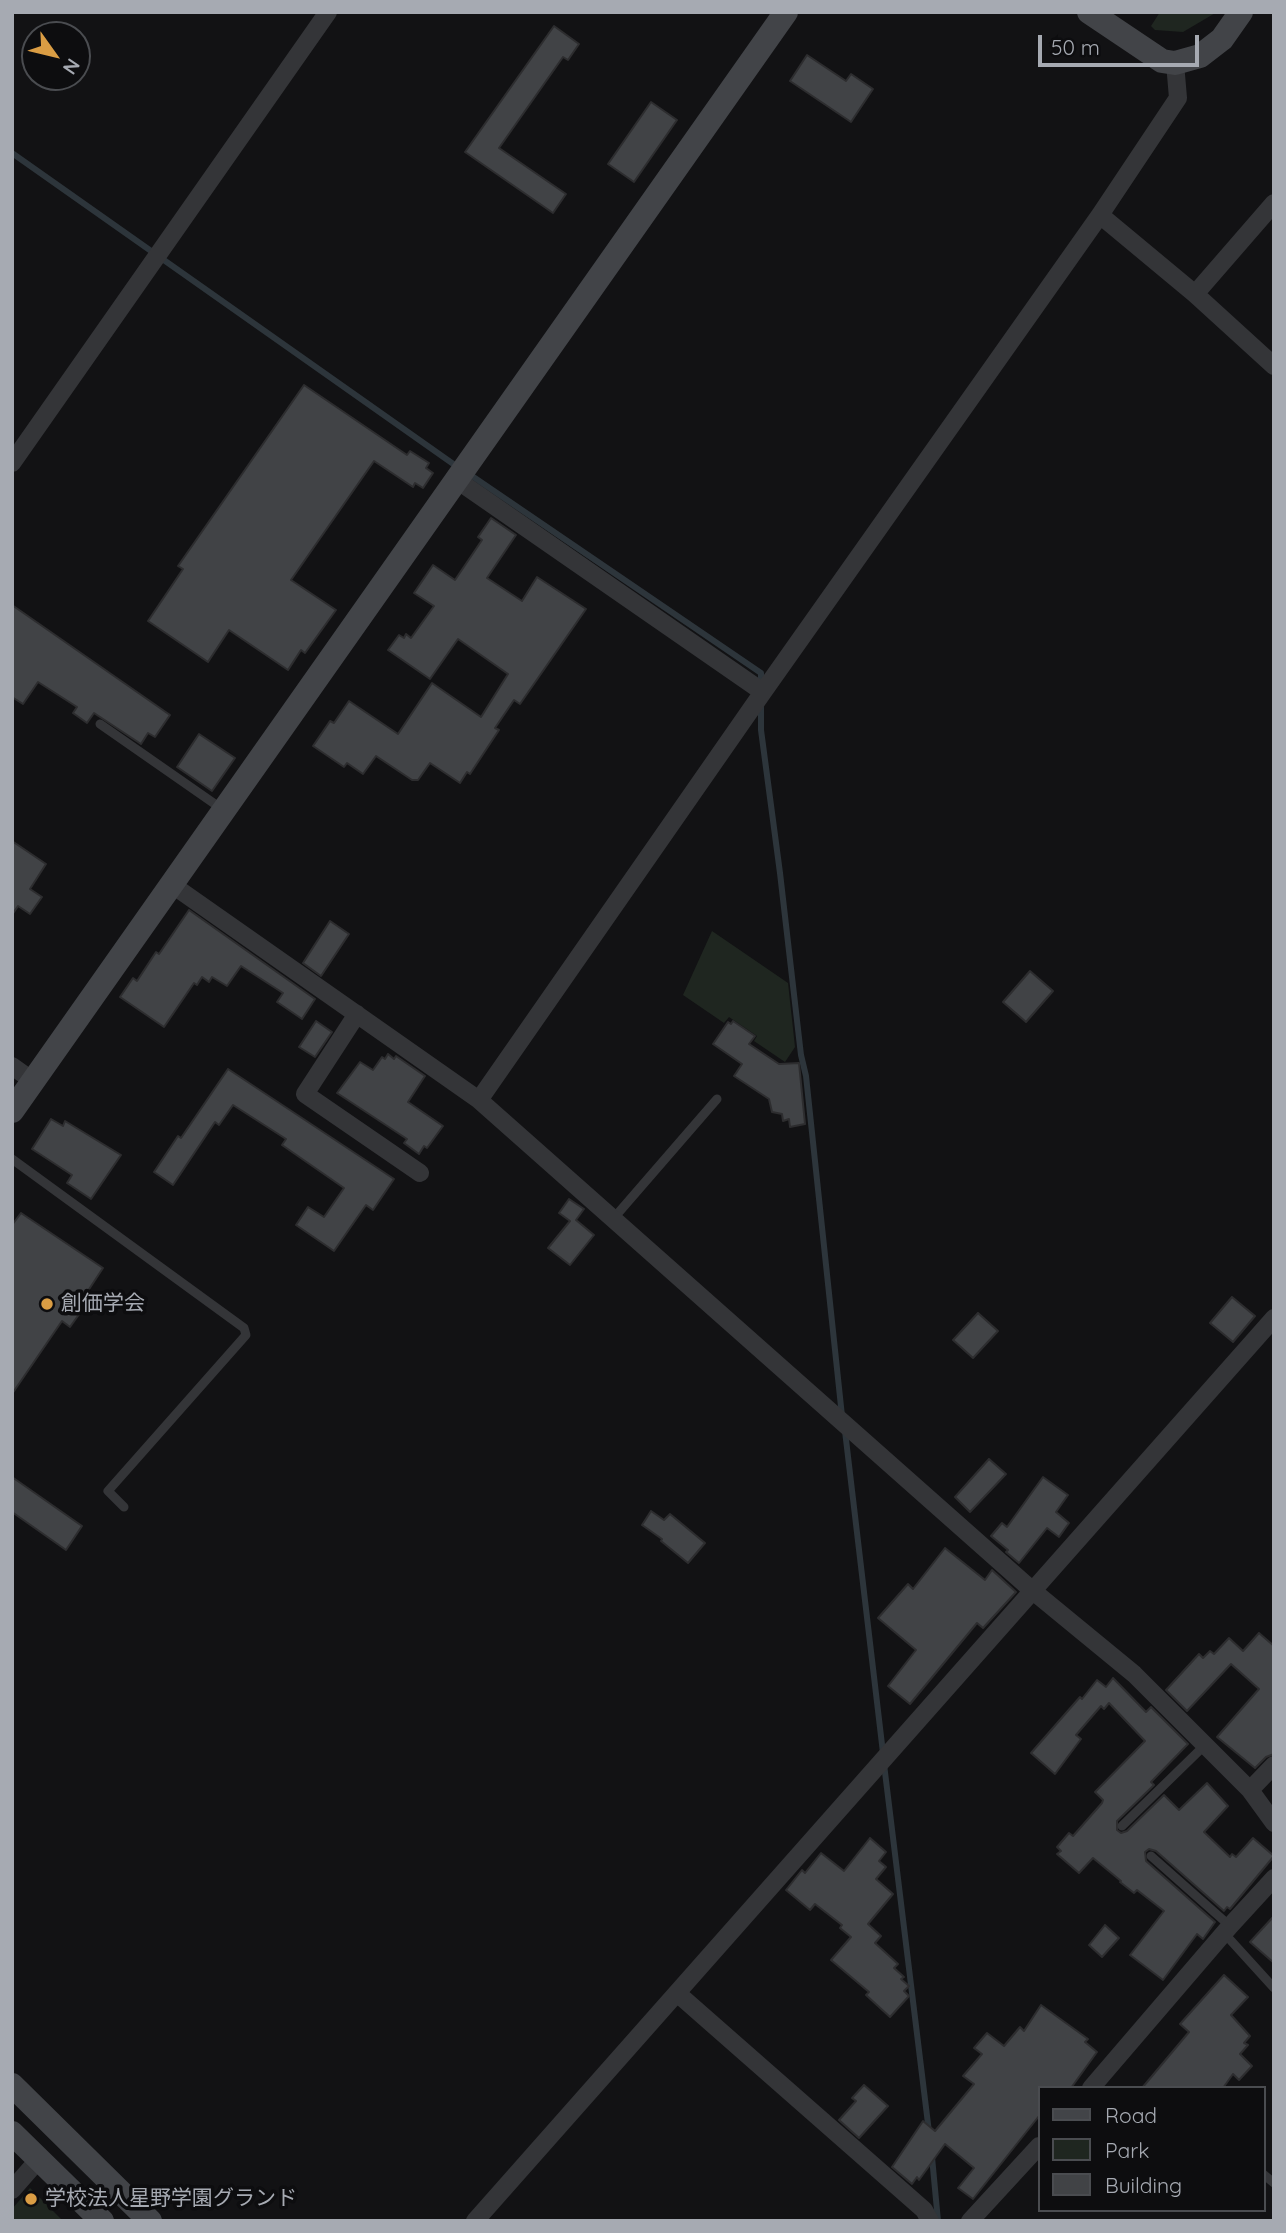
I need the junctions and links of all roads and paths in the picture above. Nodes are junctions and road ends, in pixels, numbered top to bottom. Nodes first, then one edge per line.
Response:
1 (328, 12) edge
2 (786, 12) edge
3 (1089, 12) edge
4 (1241, 12) edge
5 (1175, 63) junction
6 (1274, 203) edge
7 (1100, 215) junction
8 (1195, 294) junction
9 (1274, 366) edge
10 (12, 463) edge
11 (463, 471) junction
12 (763, 692) junction
13 (100, 724) dead end
14 (223, 810) junction
15 (171, 884) junction
16 (357, 1014) junction
17 (12, 1066) edge
18 (33, 1081) junction
19 (716, 1099) dead end
20 (479, 1100) junction
21 (12, 1111) edge
22 (12, 1159) edge
23 (420, 1172) dead end
24 (613, 1219) junction
25 (1274, 1318) edge
26 (124, 1507) dead end
27 (1033, 1591) junction
28 (1205, 1745) junction
29 (1274, 1765) edge
30 (1250, 1790) junction
31 (1274, 1823) edge
32 (1122, 1826) dead end
33 (1151, 1856) dead end
34 (1274, 1878) edge
35 (1227, 1929) junction
36 (1274, 1988) edge
37 (677, 1993) junction
38 (12, 2085) edge
39 (1093, 2086) edge
40 (12, 2133) edge
41 (1038, 2147) edge
42 (39, 2159) junction
43 (12, 2190) edge
44 (102, 2221) edge
45 (150, 2221) edge
46 (475, 2221) edge
47 (930, 2221) edge
48 (970, 2221) edge

1 - 10 street
2 - 11 street
3 - 5 street
4 - 5 street
5 - 7 street
6 - 8 street
7 - 8 street
7 - 12 street
8 - 9 street
11 - 12 street
11 - 14 street
12 - 20 street
13 - 14 lane
14 - 15 street
15 - 16 street
15 - 18 street
16 - 20 street
16 - 23 street
17 - 18 street
18 - 21 street
19 - 24 lane
20 - 24 street
22 - 26 lane
24 - 27 street
25 - 27 street
27 - 28 street
27 - 37 street
28 - 30 street
28 - 32 lane
29 - 30 street
30 - 31 street
33 - 35 lane
34 - 35 street
35 - 36 lane
35 - 39 street
37 - 46 street
37 - 47 street
38 - 45 street
40 - 42 street
41 - 48 street
42 - 43 street
42 - 44 street

